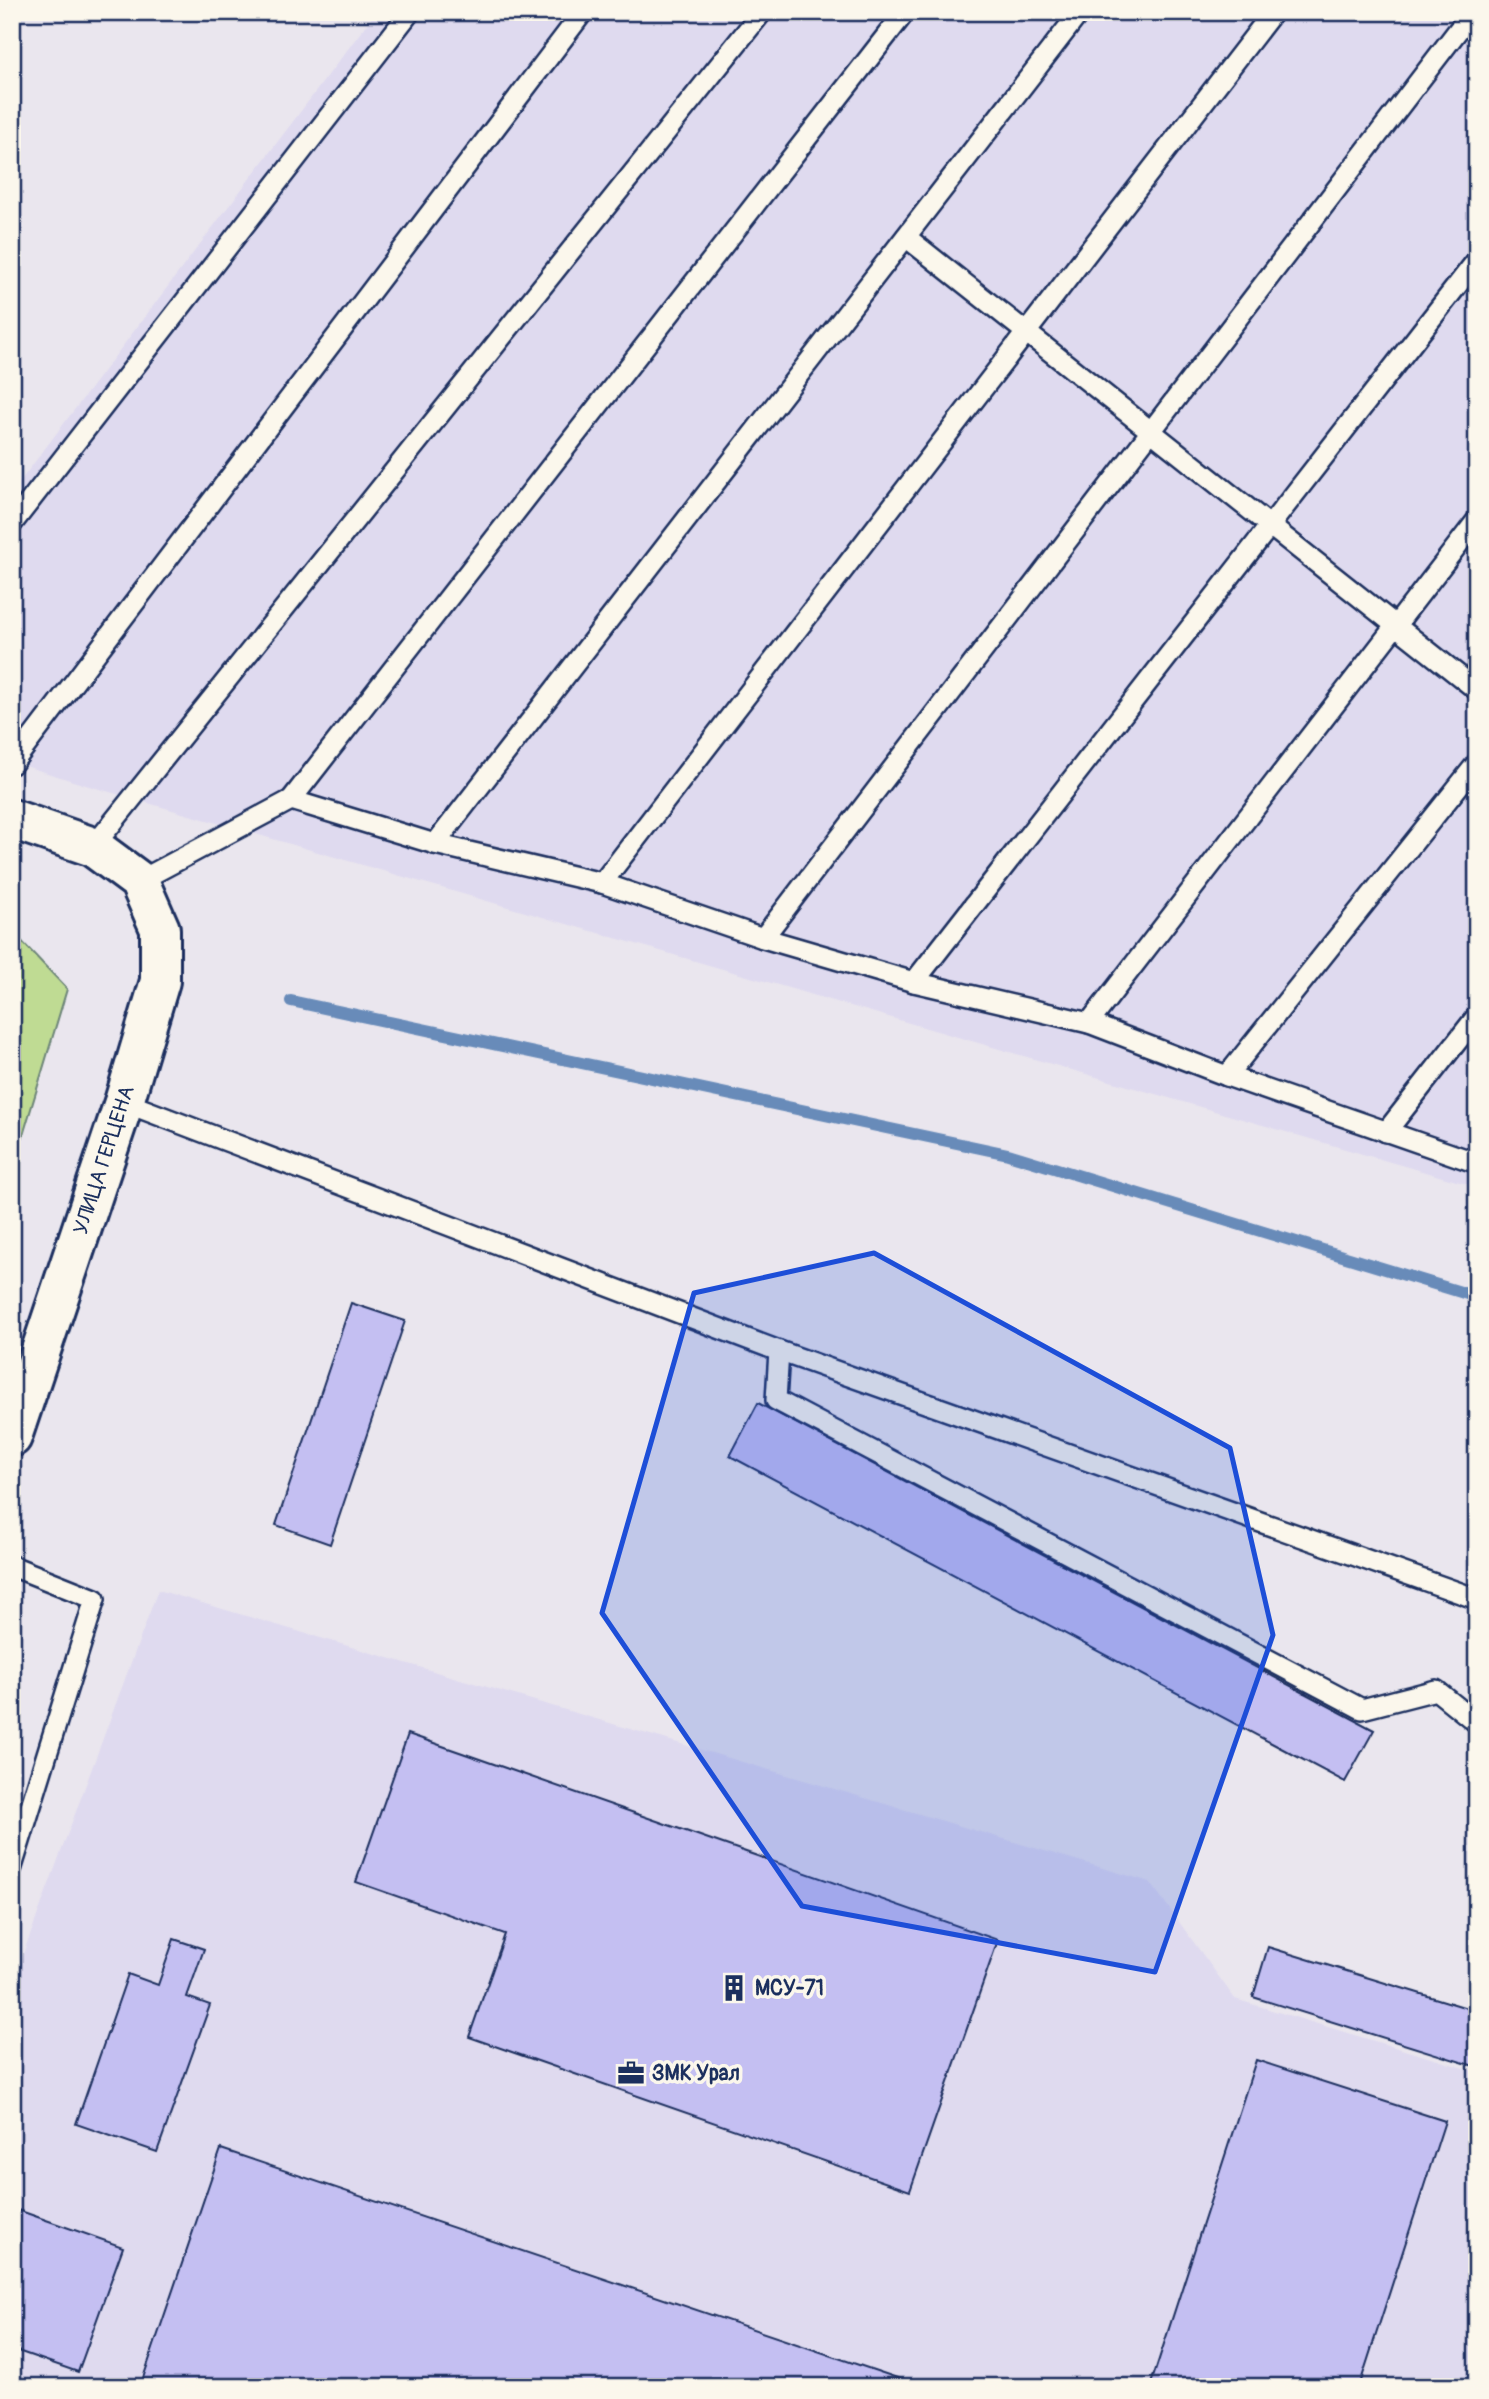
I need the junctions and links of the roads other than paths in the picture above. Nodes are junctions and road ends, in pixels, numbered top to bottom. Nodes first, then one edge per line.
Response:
1 (410, 12) edge
2 (583, 12) edge
3 (762, 12) edge
4 (905, 12) edge
5 (1080, 12) edge
6 (1273, 12) edge
7 (1472, 12) edge
8 (906, 237) junction
9 (1477, 260) edge
10 (1026, 333) junction
11 (1151, 432) junction
12 (1477, 520) edge
13 (12, 524) edge
14 (1270, 526) junction
15 (1395, 626) junction
16 (1477, 691) edge
17 (14, 757) edge
18 (1477, 763) edge
19 (291, 800) junction
20 (12, 819) edge
21 (435, 844) junction
22 (93, 847) junction
23 (139, 881) junction
24 (602, 883) junction
25 (763, 938) junction
26 (914, 982) junction
27 (1477, 1016) edge
28 (1089, 1023) junction
29 (1227, 1076) junction
30 (124, 1102) junction
31 (1386, 1132) junction
32 (1477, 1163) edge
33 (779, 1351) junction
34 (15, 1421) edge
35 (12, 1566) edge
36 (1477, 1599) edge
37 (1477, 1723) edge
38 (12, 1867) edge

1 - 13 lane
2 - 17 lane
3 - 22 lane
4 - 19 lane
5 - 8 lane
6 - 10 lane
7 - 11 lane
8 - 10 lane
8 - 21 lane
9 - 14 lane
10 - 11 lane
10 - 24 lane
11 - 14 lane
11 - 25 lane
12 - 15 lane
14 - 15 lane
14 - 26 lane
15 - 16 lane
15 - 28 lane
18 - 29 lane
19 - 21 lane
19 - 23 lane
20 - 22 street
21 - 24 lane
22 - 23 street
23 - 30 street, УЛИЦА ГЕРЦЕНА
24 - 25 lane
25 - 26 lane
26 - 28 lane
27 - 31 lane
28 - 29 lane
29 - 31 lane
30 - 33 lane
30 - 34 street, УЛИЦА ГЕРЦЕНА
31 - 32 lane
33 - 36 lane
33 - 37 lane
35 - 38 lane

